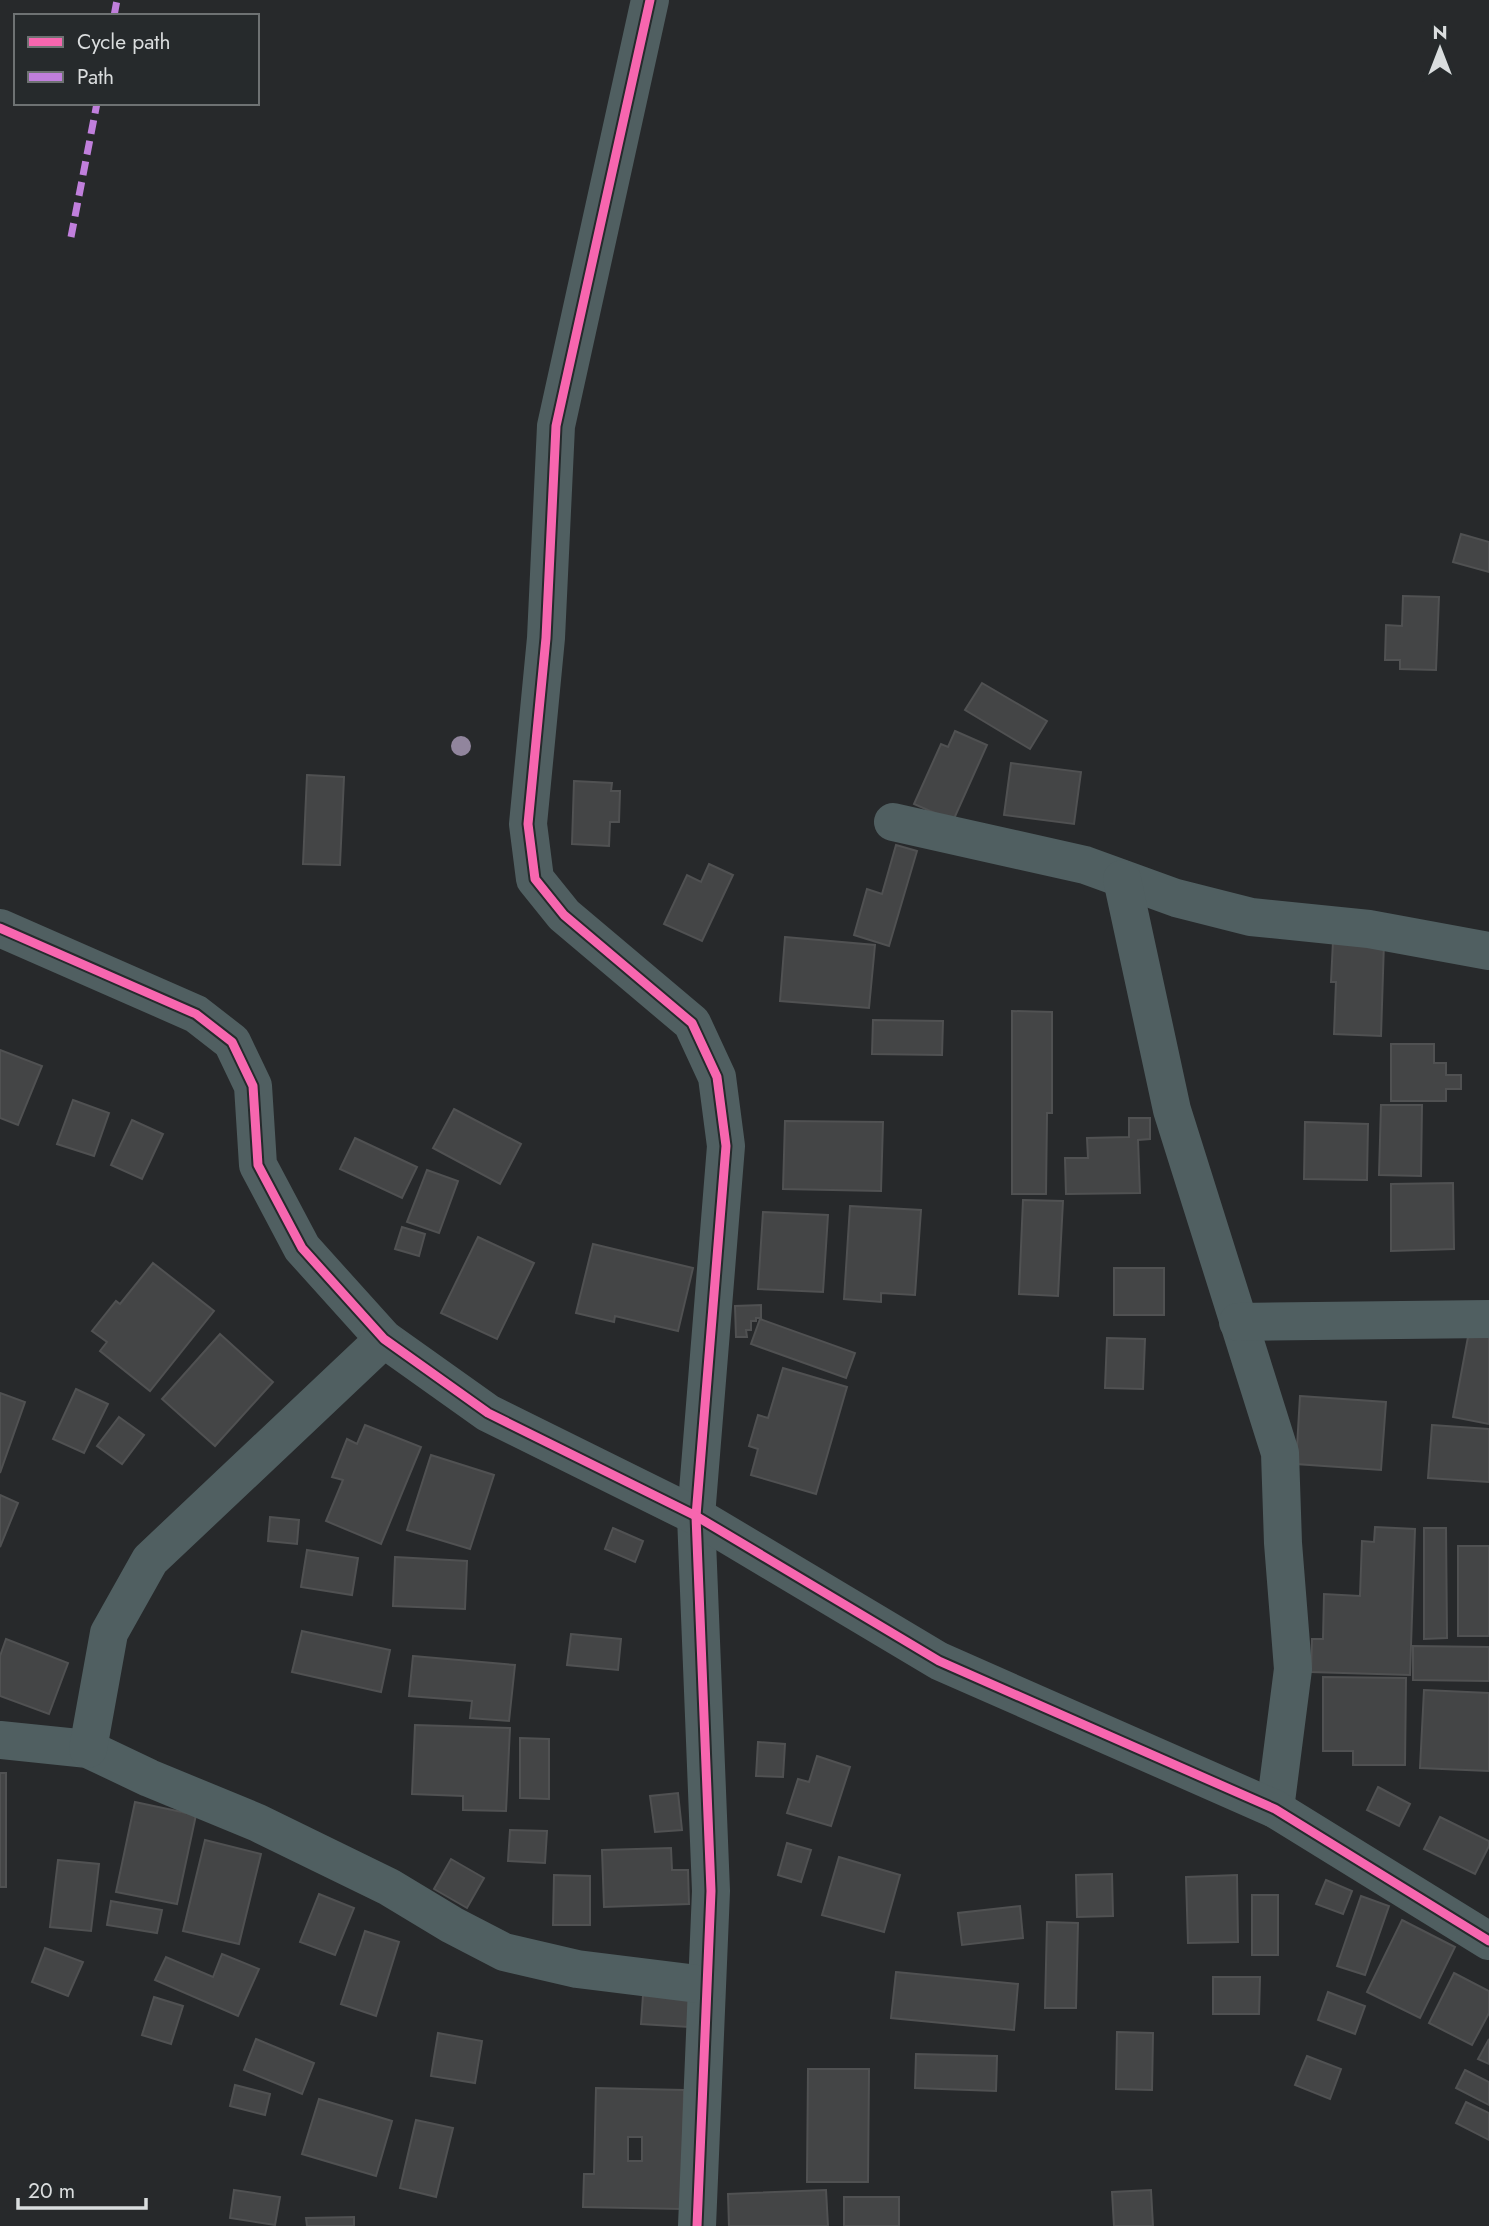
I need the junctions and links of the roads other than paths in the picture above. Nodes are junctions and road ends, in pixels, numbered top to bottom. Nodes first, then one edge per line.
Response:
1 (650, 0) edge
2 (893, 822) dead end
3 (1122, 879) junction
4 (0, 928) edge
5 (1489, 951) edge
6 (1489, 1319) edge
7 (1238, 1322) junction
8 (384, 1339) junction
9 (696, 1516) junction
10 (0, 1740) edge
11 (88, 1749) junction
12 (1275, 1809) junction
13 (1489, 1941) edge
14 (706, 1984) junction
15 (697, 2226) edge

1 - 9 street
2 - 3 street
3 - 5 street
3 - 7 street
4 - 8 street
6 - 7 street
7 - 12 street
8 - 9 street
8 - 11 street
9 - 12 street
9 - 14 street
10 - 11 street
11 - 14 street
12 - 13 street
14 - 15 street

